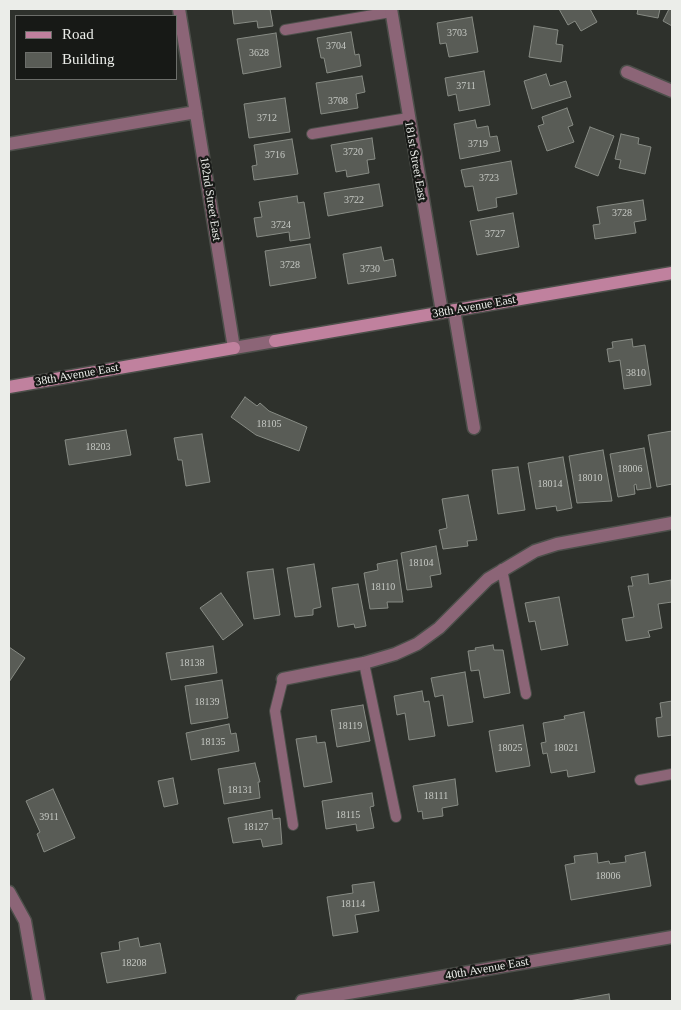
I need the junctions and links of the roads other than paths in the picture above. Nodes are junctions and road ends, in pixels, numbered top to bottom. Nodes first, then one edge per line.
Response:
1 (179, 9) edge
2 (391, 11) edge
3 (285, 30) dead end
4 (627, 72) dead end
5 (672, 91) edge
6 (196, 112) junction
7 (408, 118) junction
8 (312, 134) dead end
9 (9, 144) edge
10 (672, 273) edge
11 (448, 311) junction
12 (234, 348) junction
13 (9, 387) edge
14 (474, 428) dead end
15 (672, 523) edge
16 (502, 569) junction
17 (364, 663) junction
18 (283, 679) joint
19 (526, 694) dead end
20 (672, 774) edge
21 (640, 780) dead end
22 (396, 816) dead end
23 (293, 825) dead end
24 (9, 892) edge
25 (672, 937) edge
26 (40, 1001) edge
27 (302, 1001) edge

1 - 6 street, 182nd Street East
2 - 3 lane
2 - 7 street, 181st Street East
4 - 5 street
6 - 9 street
6 - 12 street, 182nd Street East
7 - 8 lane
7 - 11 street, 181st Street East
10 - 11 street, 38th Avenue East
11 - 12 street, 38th Avenue East
11 - 14 street, 181st Street East
12 - 13 street, 38th Avenue East
15 - 16 street
16 - 17 street
16 - 19 lane
17 - 18 street
17 - 22 lane
18 - 23 lane
20 - 21 lane
24 - 26 street
25 - 27 street, 40th Avenue East

